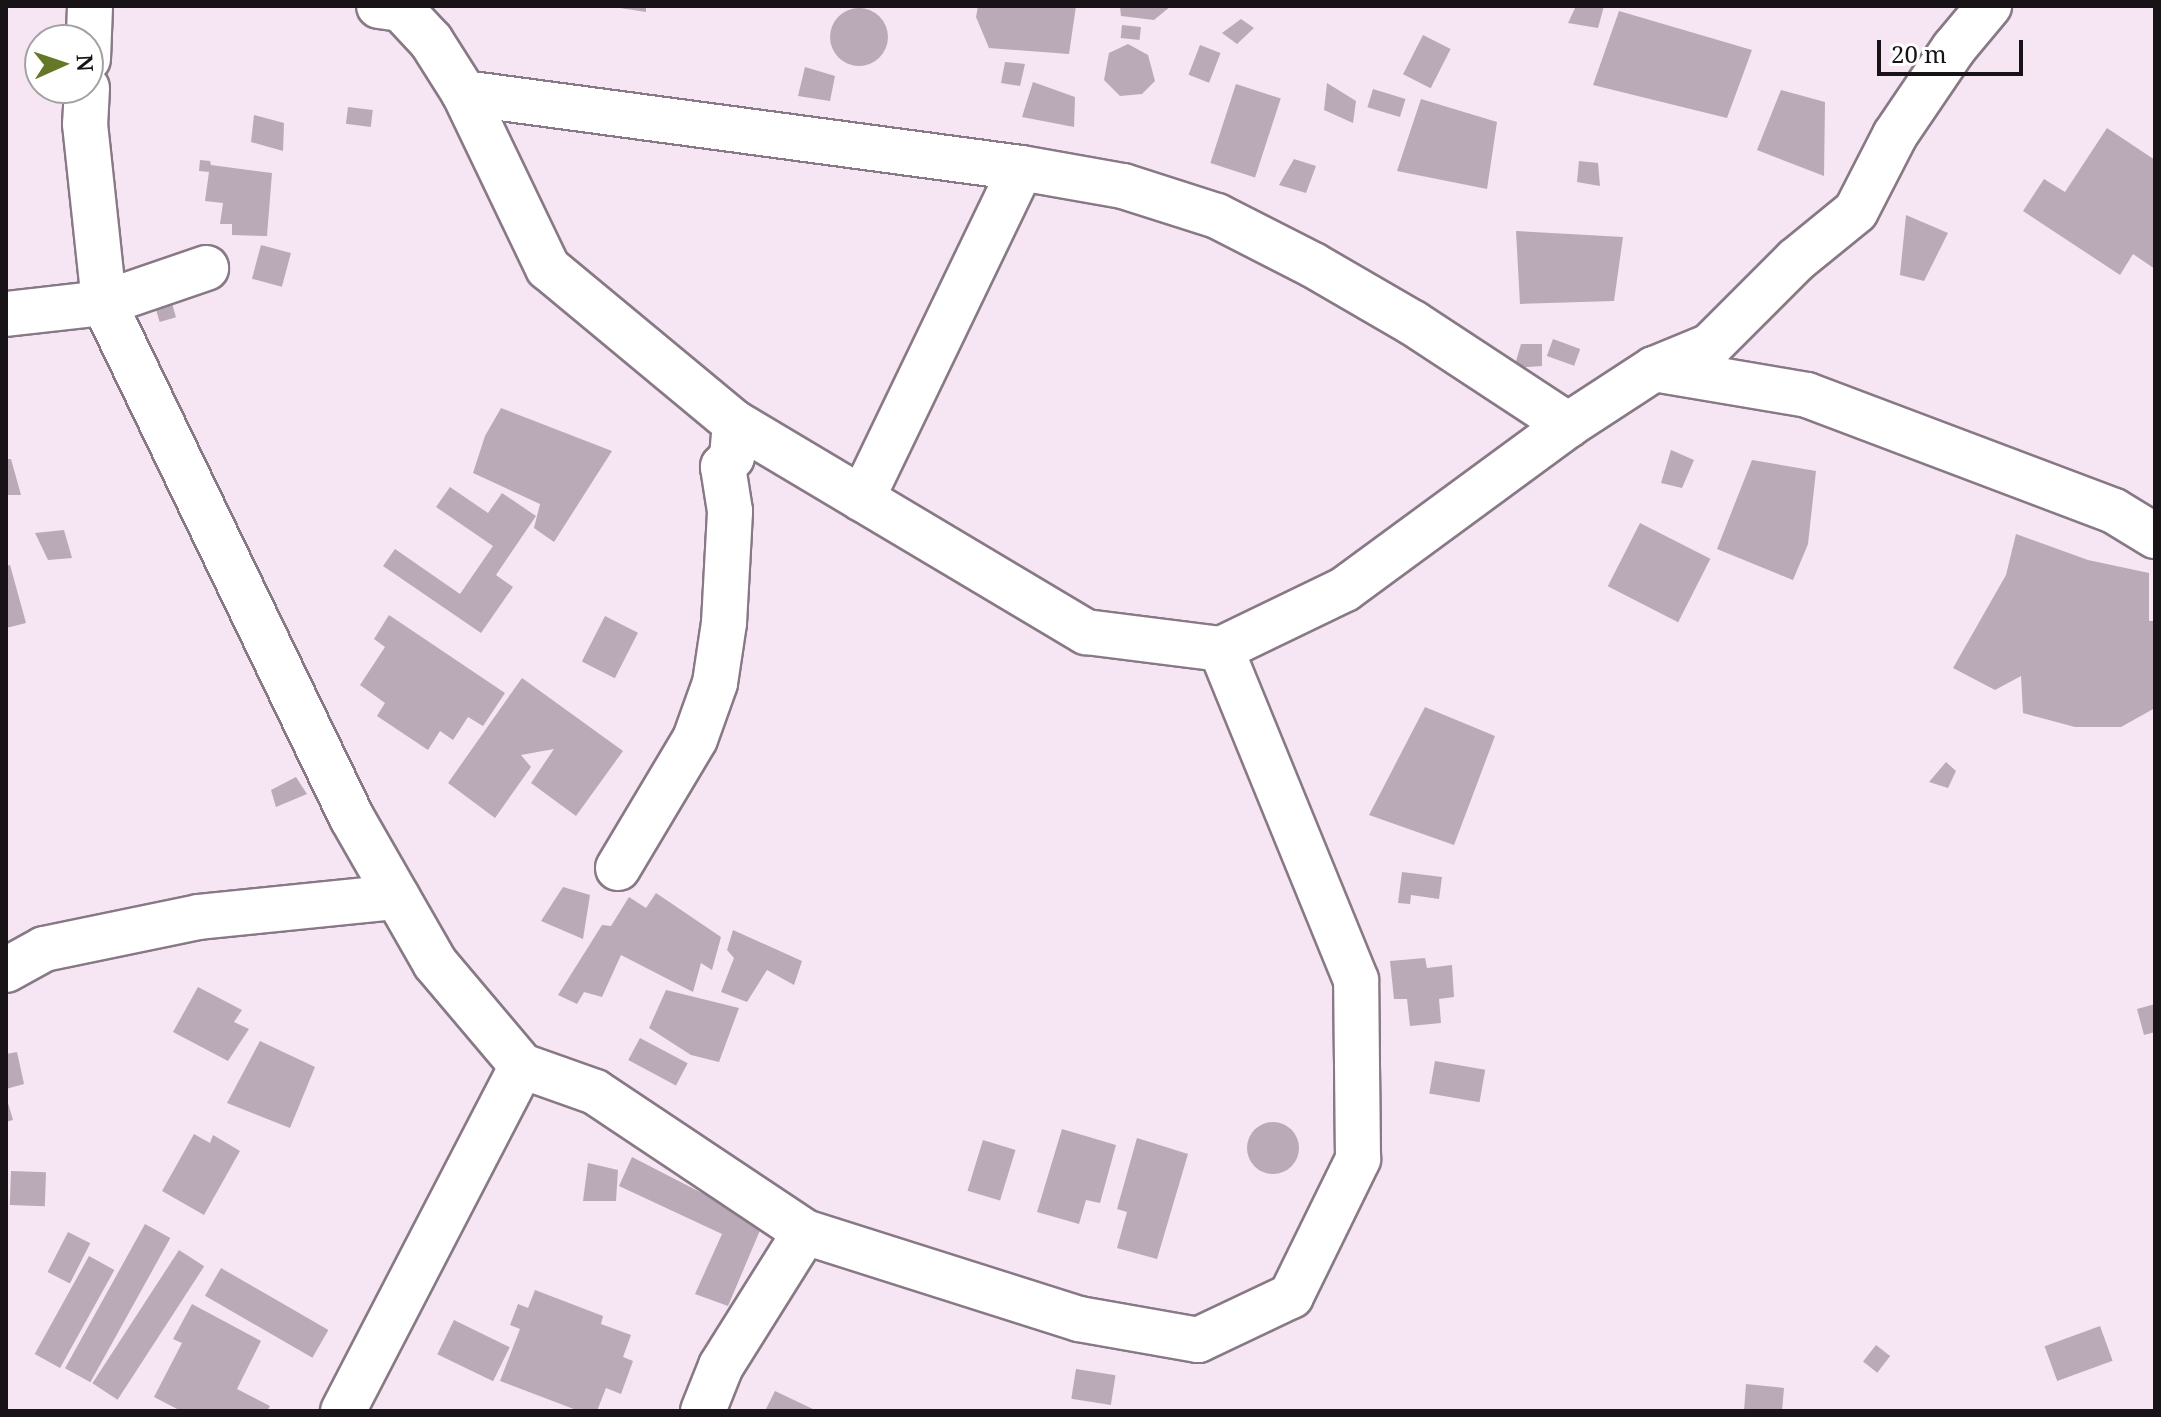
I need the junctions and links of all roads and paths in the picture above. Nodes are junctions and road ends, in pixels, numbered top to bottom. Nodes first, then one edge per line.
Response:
1 (1989, 6) edge
2 (394, 7) edge
3 (464, 93) junction
4 (86, 104) edge
5 (1021, 168) junction
6 (206, 268) dead end
7 (104, 303) junction
8 (6, 314) edge
9 (1654, 369) junction
10 (735, 423) junction
11 (1568, 425) junction
12 (862, 499) junction
13 (2155, 536) edge
14 (1221, 649) junction
15 (618, 868) dead end
16 (397, 897) junction
17 (6, 970) edge
18 (522, 1066) junction
19 (805, 1232) junction
20 (343, 1411) edge
21 (703, 1411) edge

1 - 9 street
2 - 3 street
3 - 5 street
3 - 10 street
4 - 7 street
5 - 11 street
5 - 12 street
6 - 7 street
7 - 8 street
7 - 16 street
9 - 11 street
9 - 13 street
10 - 12 street
10 - 15 street
11 - 14 street
12 - 14 street
14 - 19 street
16 - 17 street
16 - 18 street
18 - 19 street
18 - 20 street
19 - 21 street

